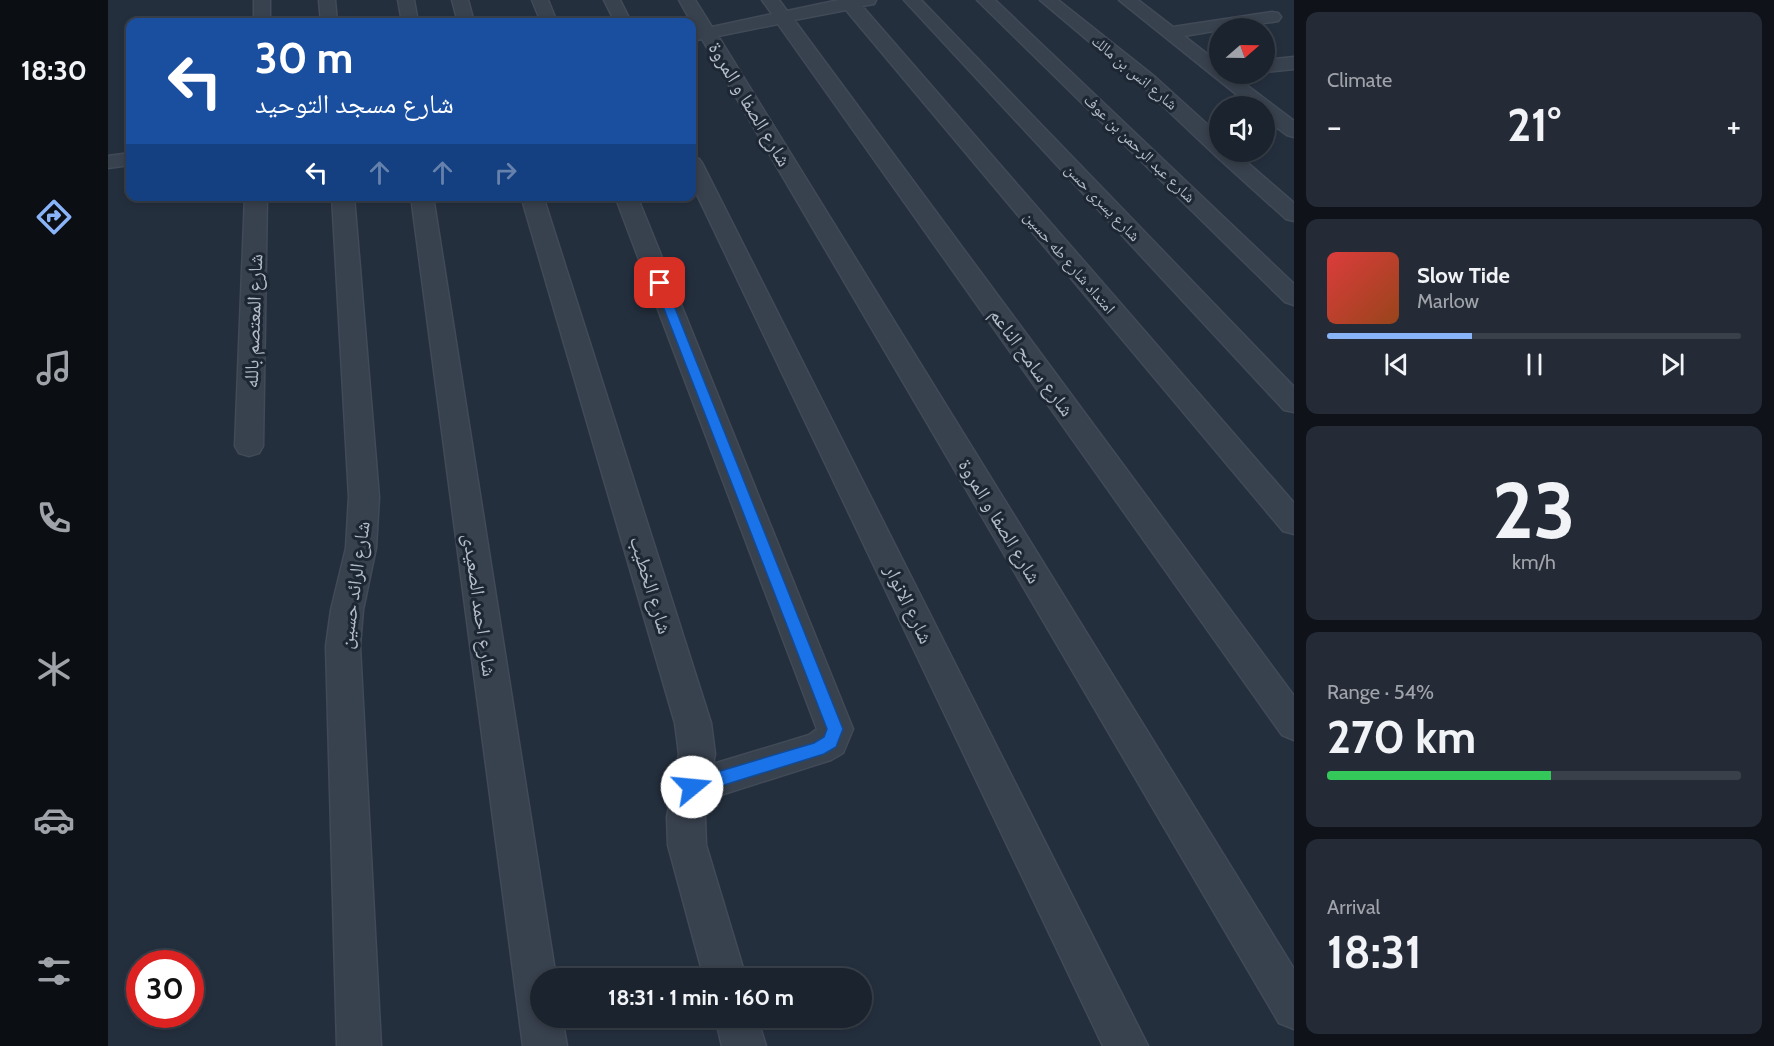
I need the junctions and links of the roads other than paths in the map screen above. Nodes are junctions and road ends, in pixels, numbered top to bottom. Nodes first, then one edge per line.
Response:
1 (262, 0) edge
2 (327, 0) edge
3 (406, 0) edge
4 (460, 0) edge
5 (540, 0) edge
6 (612, 0) edge
7 (687, 0) edge
8 (912, 0) edge
9 (986, 0) edge
10 (1048, 0) edge
11 (1127, 0) edge
12 (855, 1) edge
13 (1255, 6) dead end
14 (776, 8) edge
15 (262, 18) edge
16 (328, 18) edge
17 (409, 18) edge
18 (465, 18) edge
19 (547, 18) edge
20 (621, 18) edge
21 (693, 18) edge
22 (1168, 33) junction
23 (699, 34) edge
24 (1294, 63) edge
25 (1209, 65) edge
26 (1275, 65) edge
27 (1234, 84) edge
28 (1250, 96) edge
29 (1275, 116) edge
30 (1294, 131) edge
31 (1209, 138) edge
32 (126, 160) edge
33 (108, 162) edge
34 (1234, 162) edge
35 (696, 171) edge
36 (256, 201) edge
37 (343, 201) edge
38 (423, 201) edge
39 (534, 201) edge
40 (628, 201) edge
41 (1294, 214) edge
42 (1294, 297) edge
43 (1294, 403) edge
44 (249, 446) dead end
45 (1294, 523) edge
46 (1294, 724) edge
47 (692, 787) junction
48 (533, 968) edge
49 (721, 968) edge
50 (1294, 1008) edge
51 (542, 1028) edge
52 (739, 1028) edge
53 (359, 1046) edge
54 (545, 1046) edge
55 (744, 1046) edge
56 (1126, 1046) edge

1 - 15 street
2 - 16 street
3 - 17 street
4 - 18 street
5 - 19 street
6 - 20 street
7 - 21 street, شارع الصفا و المروة
8 - 43 street, شارع يسرى حسن
9 - 42 street, شارع عبد الرحمن بن عوف
10 - 31 street, شارع انس بن مالك
11 - 22 street
12 - 14 street
12 - 45 street, امتداد شارع طه حسين
13 - 22 street
14 - 23 street
14 - 46 street, شارع سامح الناعم
22 - 25 street
23 - 50 street, شارع الصفا و المروة
24 - 26 street
27 - 28 street
29 - 30 street
32 - 33 street
34 - 41 street
35 - 56 street, شارع الانوار
36 - 44 street, شارع المعتصم بالله
37 - 53 street, شارع الرائد حسين
38 - 48 street, شارع احمد الصعيدى
39 - 47 street, شارع الخطيب
40 - 47 street
47 - 49 street, شارع الخطيب
51 - 54 street, شارع احمد الصعيدى
52 - 55 street

